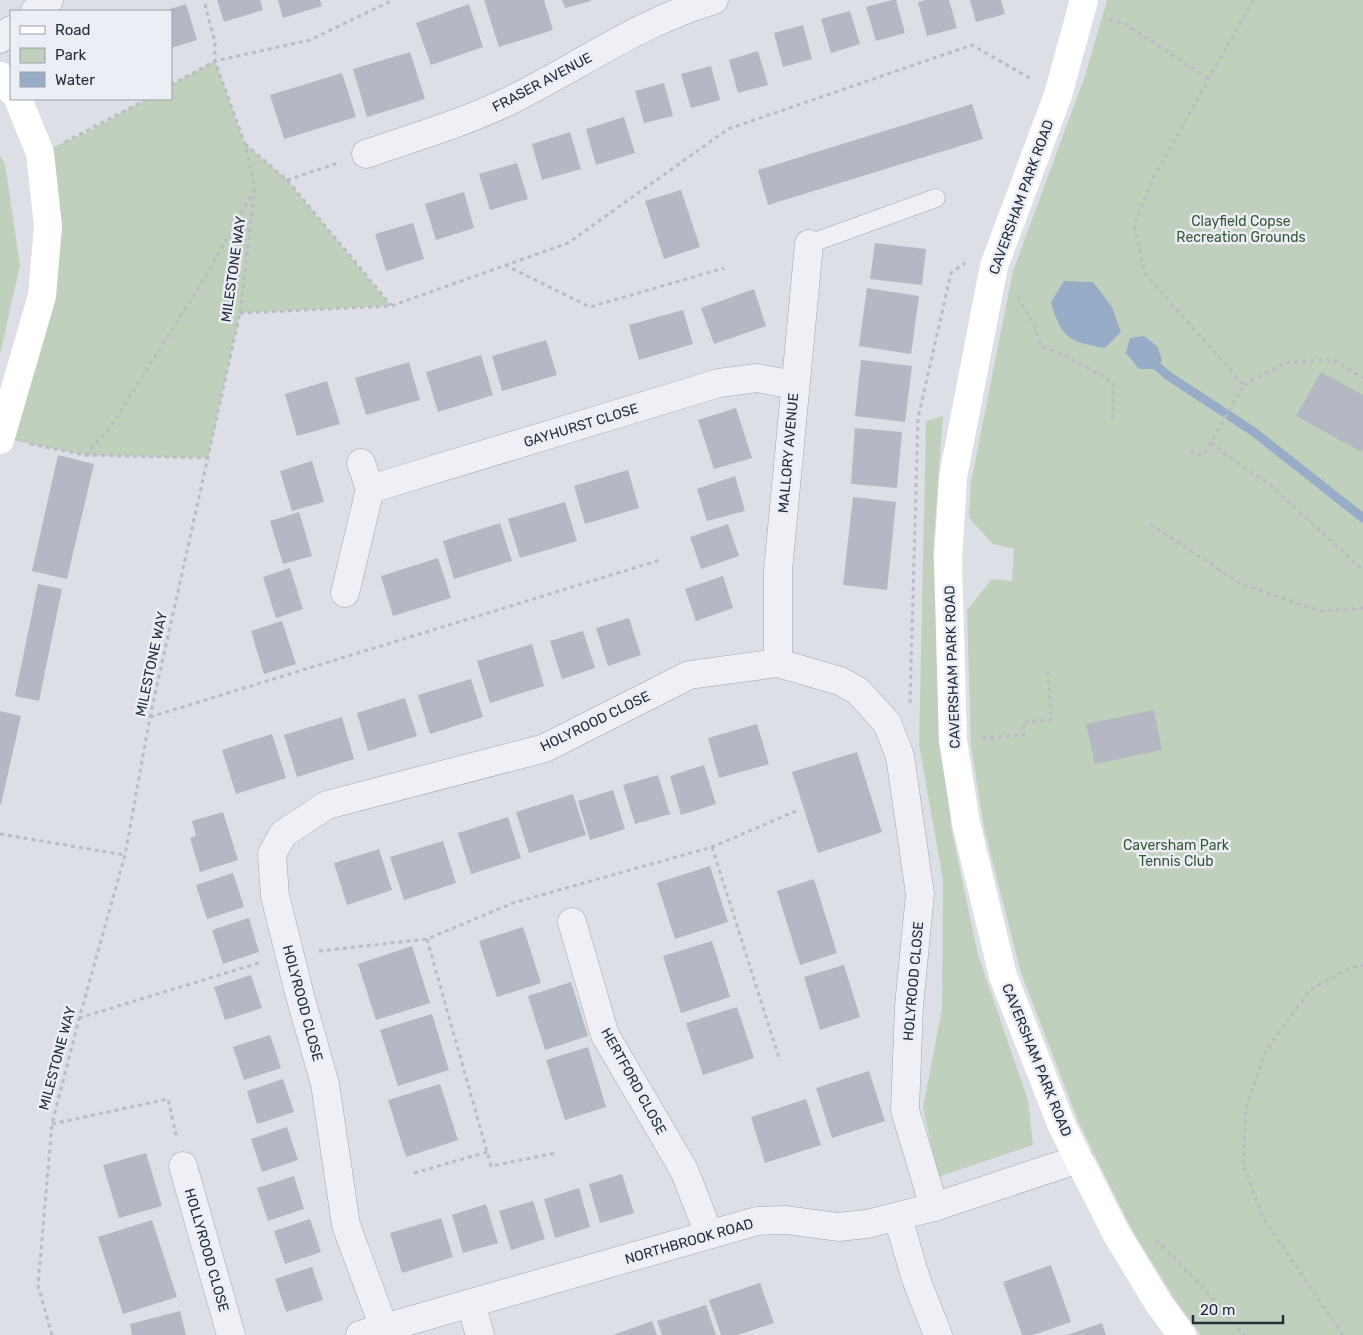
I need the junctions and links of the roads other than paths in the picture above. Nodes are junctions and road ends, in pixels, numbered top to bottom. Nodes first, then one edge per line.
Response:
1 (49, 0) edge
2 (714, 0) edge
3 (1082, 7) edge
4 (36, 10) edge
5 (10, 31) edge
6 (0, 39) edge
7 (0, 76) edge
8 (10, 89) edge
9 (18, 100) edge
10 (366, 154) road end
11 (936, 198) dead end
12 (809, 244) joint
13 (794, 385) junction
14 (0, 439) edge
15 (361, 463) dead end
16 (370, 489) junction
17 (345, 593) dead end
18 (778, 663) junction
19 (572, 922) dead end
20 (1079, 1159) junction
21 (184, 1166) road end
22 (934, 1207) junction
23 (898, 1218) junction
24 (709, 1234) junction
25 (471, 1304) junction
26 (372, 1331) edge
27 (231, 1335) edge
28 (480, 1335) edge
29 (938, 1335) edge
30 (1182, 1335) edge

1 - 4 street
2 - 10 street, FRASER AVENUE
3 - 20 street, CAVERSHAM PARK ROAD
5 - 6 street
7 - 8 street
9 - 14 street
11 - 12 lane
12 - 13 street, MALLORY AVENUE
13 - 16 street, GAYHURST CLOSE
13 - 18 street, MALLORY AVENUE
15 - 16 street
16 - 17 street
18 - 22 street, HOLYROOD CLOSE
18 - 26 street, HOLYROOD CLOSE
19 - 24 street, HERTFORD CLOSE
20 - 22 street, NORTHBROOK ROAD
20 - 30 street, CAVERSHAM PARK ROAD
21 - 27 street, HOLLYROOD CLOSE
22 - 23 street, NORTHBROOK ROAD
23 - 24 street, NORTHBROOK ROAD
23 - 29 street
24 - 25 street, NORTHBROOK ROAD
25 - 26 street, NORTHBROOK ROAD
25 - 28 street

